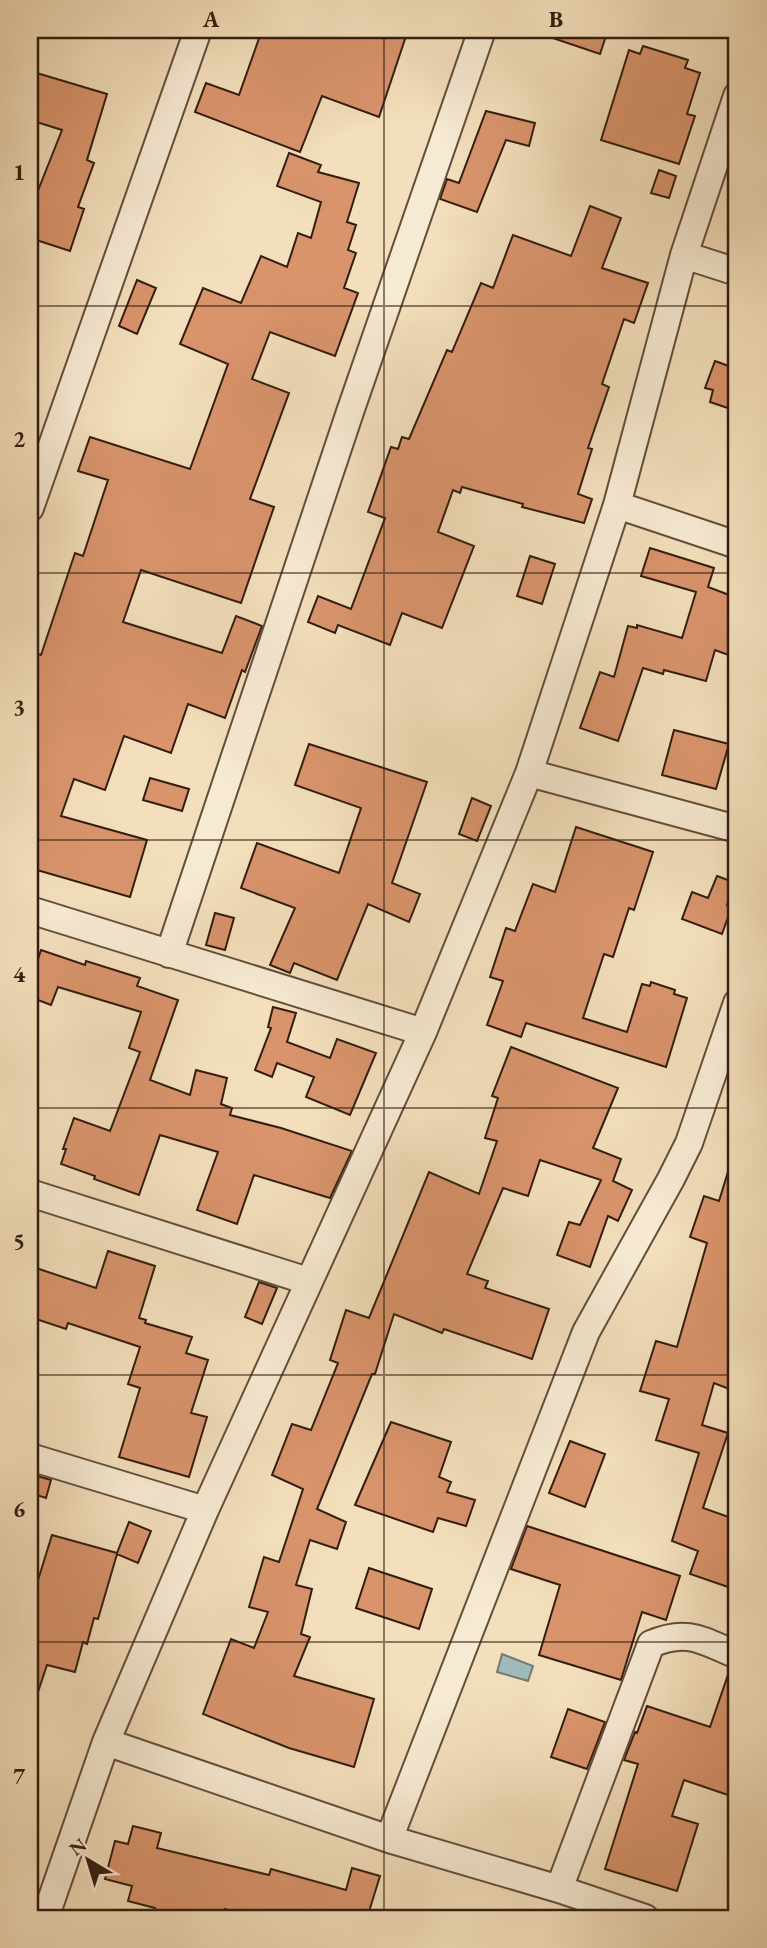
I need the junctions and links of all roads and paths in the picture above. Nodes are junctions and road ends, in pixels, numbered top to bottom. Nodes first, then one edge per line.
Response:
1 (198, 30) edge
2 (482, 30) edge
3 (737, 96) edge
4 (684, 255) junction
5 (737, 272) edge
6 (617, 505) junction
7 (30, 508) edge
8 (737, 544) edge
9 (529, 773) junction
10 (737, 829) edge
11 (30, 910) edge
12 (169, 954) junction
13 (737, 1003) edge
14 (423, 1032) junction
15 (30, 1193) edge
16 (308, 1281) junction
17 (30, 1457) edge
18 (205, 1510) junction
19 (737, 1655) edge
20 (106, 1742) junction
21 (389, 1839) junction
22 (559, 1889) junction
23 (45, 1918) edge
24 (645, 1918) edge

1 - 7 street
2 - 12 street
3 - 4 street
4 - 5 street
4 - 6 street
6 - 8 street
6 - 9 street
9 - 10 street
9 - 14 street
11 - 12 street
12 - 14 street
13 - 21 street
14 - 16 street
15 - 16 street
16 - 18 street
17 - 18 street
18 - 20 street
19 - 22 street
20 - 21 street
20 - 23 street
21 - 22 street
22 - 24 street

